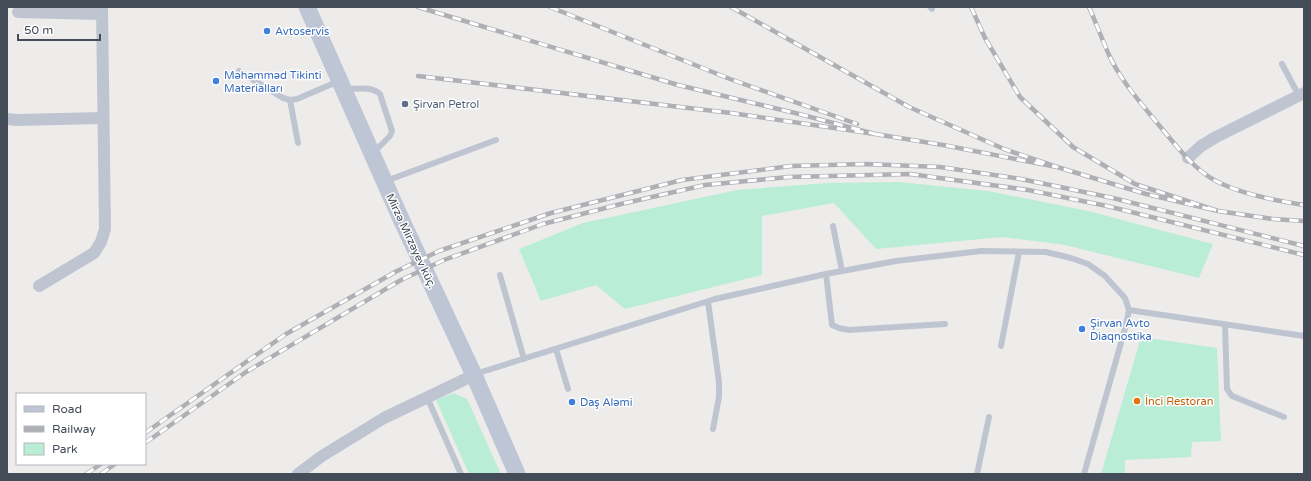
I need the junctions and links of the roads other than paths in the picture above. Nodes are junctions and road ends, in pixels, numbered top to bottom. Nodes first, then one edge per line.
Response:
1 (307, 7) edge
2 (102, 11) edge
3 (18, 12) dead end
4 (1282, 64) dead end
5 (239, 71) dead end
6 (341, 85) junction
7 (1302, 94) edge
8 (290, 100) junction
9 (103, 118) junction
10 (7, 119) edge
11 (496, 140) dead end
12 (298, 143) dead end
13 (372, 154) junction
14 (1188, 158) dead end
15 (384, 182) junction
16 (833, 226) dead end
17 (1019, 252) junction
18 (842, 271) junction
19 (826, 274) junction
20 (500, 275) dead end
21 (39, 286) dead end
22 (708, 302) junction
23 (1129, 310) junction
24 (945, 324) dead end
25 (1226, 325) junction
26 (1304, 336) edge
27 (1001, 346) dead end
28 (556, 349) junction
29 (524, 359) junction
30 (474, 375) junction
31 (568, 390) dead end
32 (427, 397) junction
33 (989, 417) dead end
34 (1284, 417) dead end
35 (713, 429) dead end
36 (298, 474) edge
37 (461, 474) edge
38 (517, 474) edge
39 (977, 474) edge
40 (1084, 474) edge

1 - 6 main road, Mirzə Mirzəyev küç.
2 - 3 street
2 - 9 street
4 - 7 lane
5 - 8 lane
6 - 8 lane
6 - 13 main road, Mirzə Mirzəyev küç.
6 - 13 lane
7 - 14 street
8 - 12 lane
9 - 10 street
9 - 21 street
11 - 15 lane
13 - 15 main road, Mirzə Mirzəyev küç.
15 - 30 main road, Mirzə Mirzəyev küç.
16 - 18 lane
17 - 18 lane
17 - 23 lane
17 - 27 lane
18 - 19 lane
19 - 22 lane
19 - 24 lane
20 - 29 lane
22 - 28 lane
22 - 35 lane
23 - 25 lane
23 - 40 lane
25 - 26 lane
25 - 34 lane
28 - 29 lane
28 - 31 lane
29 - 30 lane
30 - 32 street
30 - 38 main road, Mirzə Mirzəyev küç.
32 - 36 street
32 - 37 lane
33 - 39 lane

